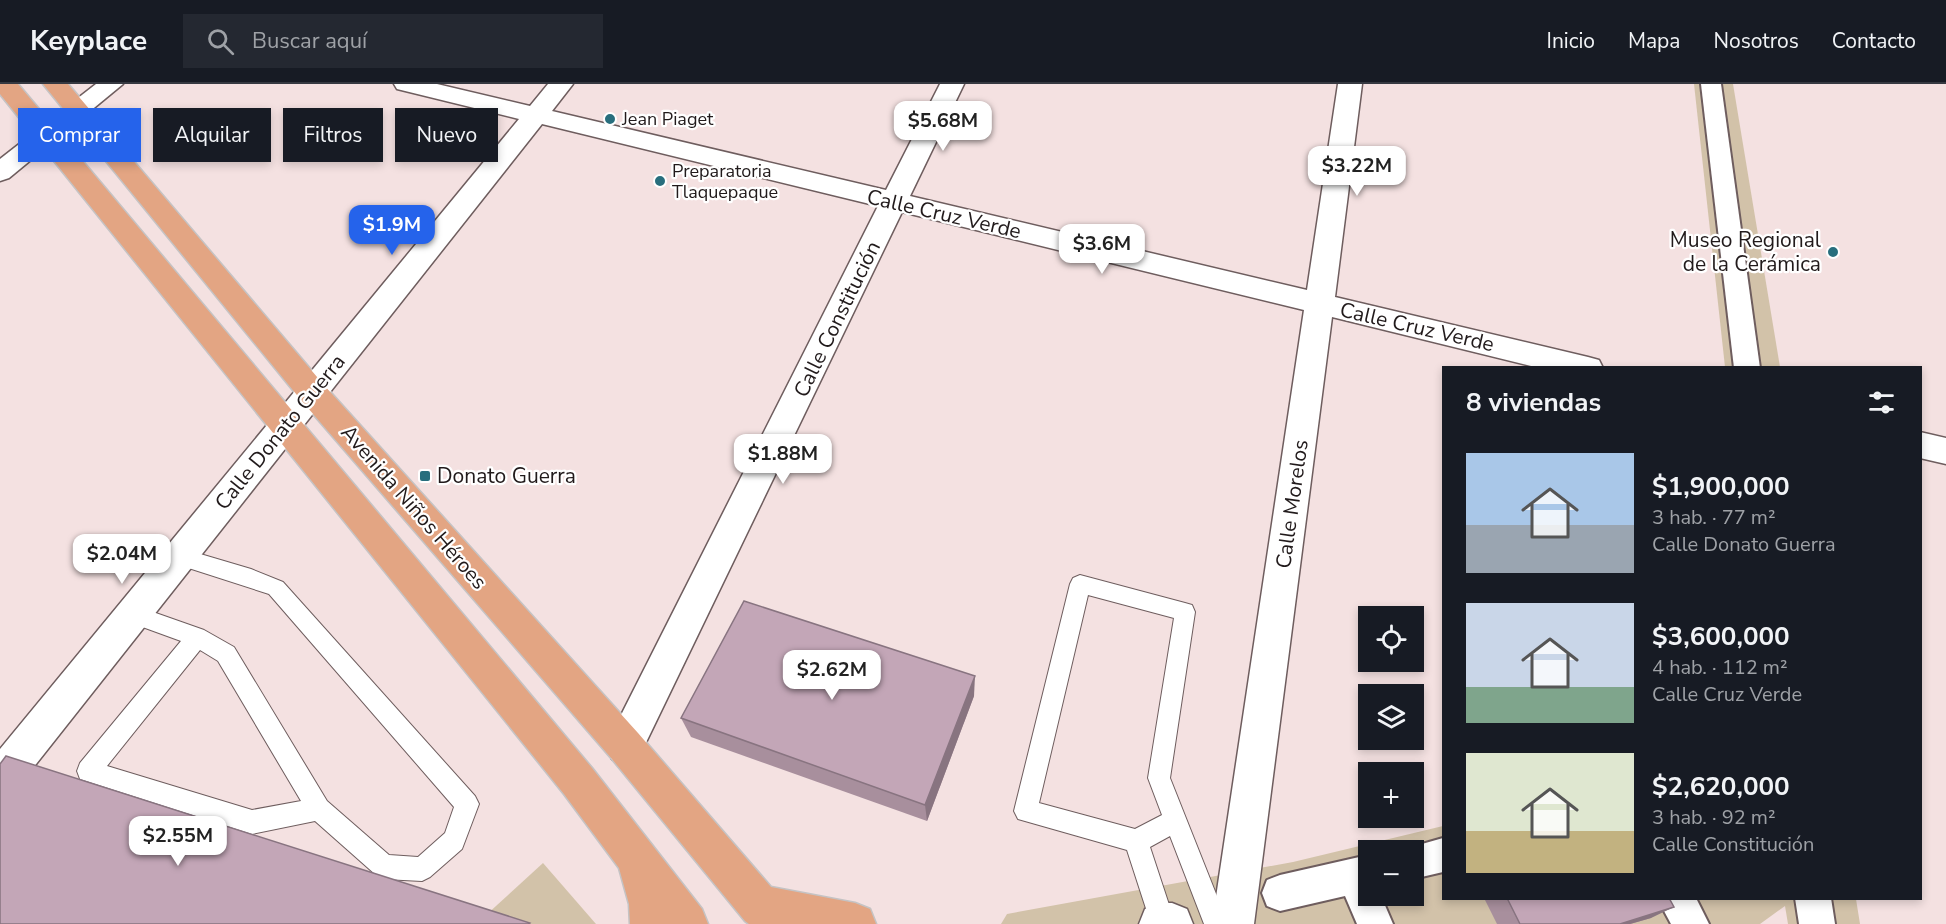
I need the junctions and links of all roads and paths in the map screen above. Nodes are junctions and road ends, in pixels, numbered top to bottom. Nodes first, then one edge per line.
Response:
1 (5, 84) edge
2 (55, 84) edge
3 (111, 84) edge
4 (406, 84) edge
5 (561, 84) edge
6 (952, 84) edge
7 (1350, 84) edge
8 (1711, 84) edge
9 (24, 108) edge
10 (77, 108) edge
11 (81, 108) edge
12 (534, 117) junction
13 (18, 158) edge
14 (68, 162) edge
15 (122, 162) edge
16 (0, 172) edge
17 (895, 202) junction
18 (1320, 303) junction
19 (1580, 366) edge
20 (1747, 366) edge
21 (312, 392) junction
22 (285, 425) junction
23 (1922, 445) edge
24 (1946, 451) edge
25 (180, 556) junction
26 (133, 614) junction
27 (197, 637) junction
28 (625, 746) junction
29 (0, 779) edge
30 (319, 810) junction
31 (1176, 820) junction
32 (1136, 841) junction
33 (1442, 855) edge
34 (635, 856) junction
35 (1424, 859) edge
36 (1358, 875) edge
37 (1280, 893) dead end
38 (1676, 900) edge
39 (1813, 900) edge
40 (1370, 906) edge
41 (769, 915) edge
42 (651, 924) edge
43 (687, 924) edge
44 (855, 924) edge
45 (1165, 924) edge
46 (1216, 924) edge
47 (1233, 924) edge
48 (1375, 924) edge
49 (1691, 924) edge
50 (1816, 924) edge

1 - 9 main road
2 - 10 main road, Avenida Niños Héroes
3 - 11 street
4 - 12 street, Calle Cruz Verde
5 - 12 street, Calle Donato Guerra
6 - 17 street, Calle Constitución
7 - 18 street, Calle Morelos
8 - 20 street
12 - 17 street, Calle Cruz Verde
12 - 21 street, Calle Donato Guerra
13 - 16 street
14 - 22 main road
15 - 21 main road, Avenida Niños Héroes
17 - 18 street, Calle Cruz Verde
17 - 28 street, Calle Constitución
18 - 19 street, Calle Cruz Verde
18 - 47 street, Calle Morelos
21 - 22 street, Calle Donato Guerra
21 - 28 main road, Avenida Niños Héroes
22 - 25 street, Calle Donato Guerra
22 - 34 main road
23 - 24 street
25 - 26 street, Calle Donato Guerra
25 - 30 lane
26 - 27 lane
26 - 29 street, Calle Donato Guerra
27 - 30 lane
27 - 30 lane
28 - 41 main road, Avenida Niños Héroes
31 - 32 lane
31 - 32 lane
31 - 46 lane
32 - 45 lane
33 - 35 street
34 - 42 main road
34 - 43 main road
36 - 37 street
38 - 49 street
39 - 50 street
40 - 48 street
41 - 44 main road

